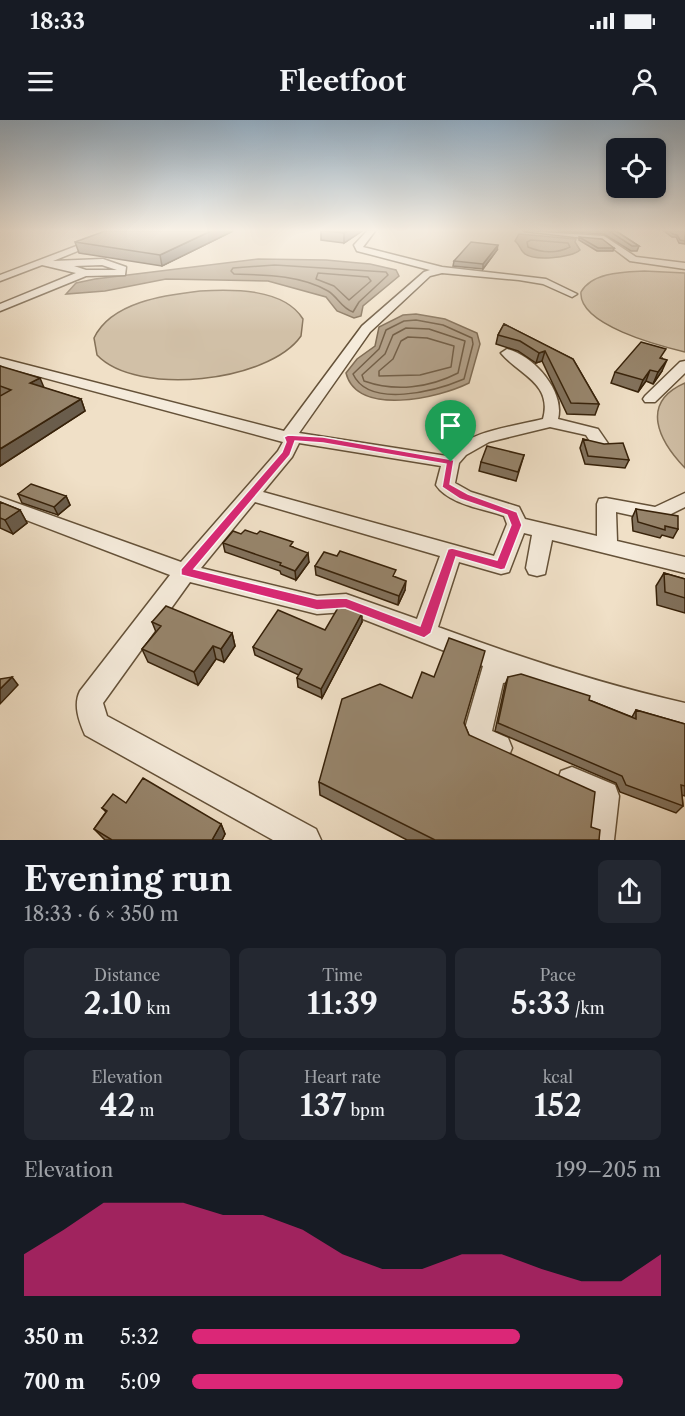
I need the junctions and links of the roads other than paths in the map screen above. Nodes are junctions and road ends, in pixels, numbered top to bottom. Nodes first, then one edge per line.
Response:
1 (33, 265) edge
2 (60, 265) edge
3 (63, 265) joint
4 (112, 265) edge
5 (421, 265) edge
6 (442, 270) junction
7 (85, 273) junction
8 (0, 278) edge
9 (572, 294) dead end
10 (0, 308) edge
11 (507, 353) dead end
12 (0, 362) edge
13 (685, 365) edge
14 (650, 399) dead end
15 (550, 422) junction
16 (288, 437) junction
17 (601, 445) edge
18 (451, 462) junction
19 (252, 495) junction
20 (685, 499) edge
21 (0, 503) edge
22 (517, 525) junction
23 (543, 532) junction
24 (607, 547) junction
25 (452, 552) junction
26 (685, 565) edge
27 (537, 568) dead end
28 (185, 572) junction
29 (424, 633) junction
30 (518, 668) junction
31 (685, 716) edge
32 (519, 758) edge
33 (551, 772) edge
34 (305, 840) edge
35 (598, 840) edge

1 - 8 street
2 - 3 street
3 - 7 street
4 - 7 street
5 - 6 street
6 - 9 street
6 - 16 street
7 - 10 street
11 - 15 street
12 - 16 street
13 - 14 street
15 - 17 street
15 - 18 street
16 - 18 street
16 - 19 street
18 - 22 street
19 - 25 street
19 - 28 street
20 - 24 street
21 - 28 street
22 - 23 street
22 - 25 street
23 - 24 street
23 - 27 street
24 - 26 street
25 - 29 street
28 - 29 street
28 - 34 street
29 - 30 street
30 - 31 street
30 - 32 street
33 - 35 street

